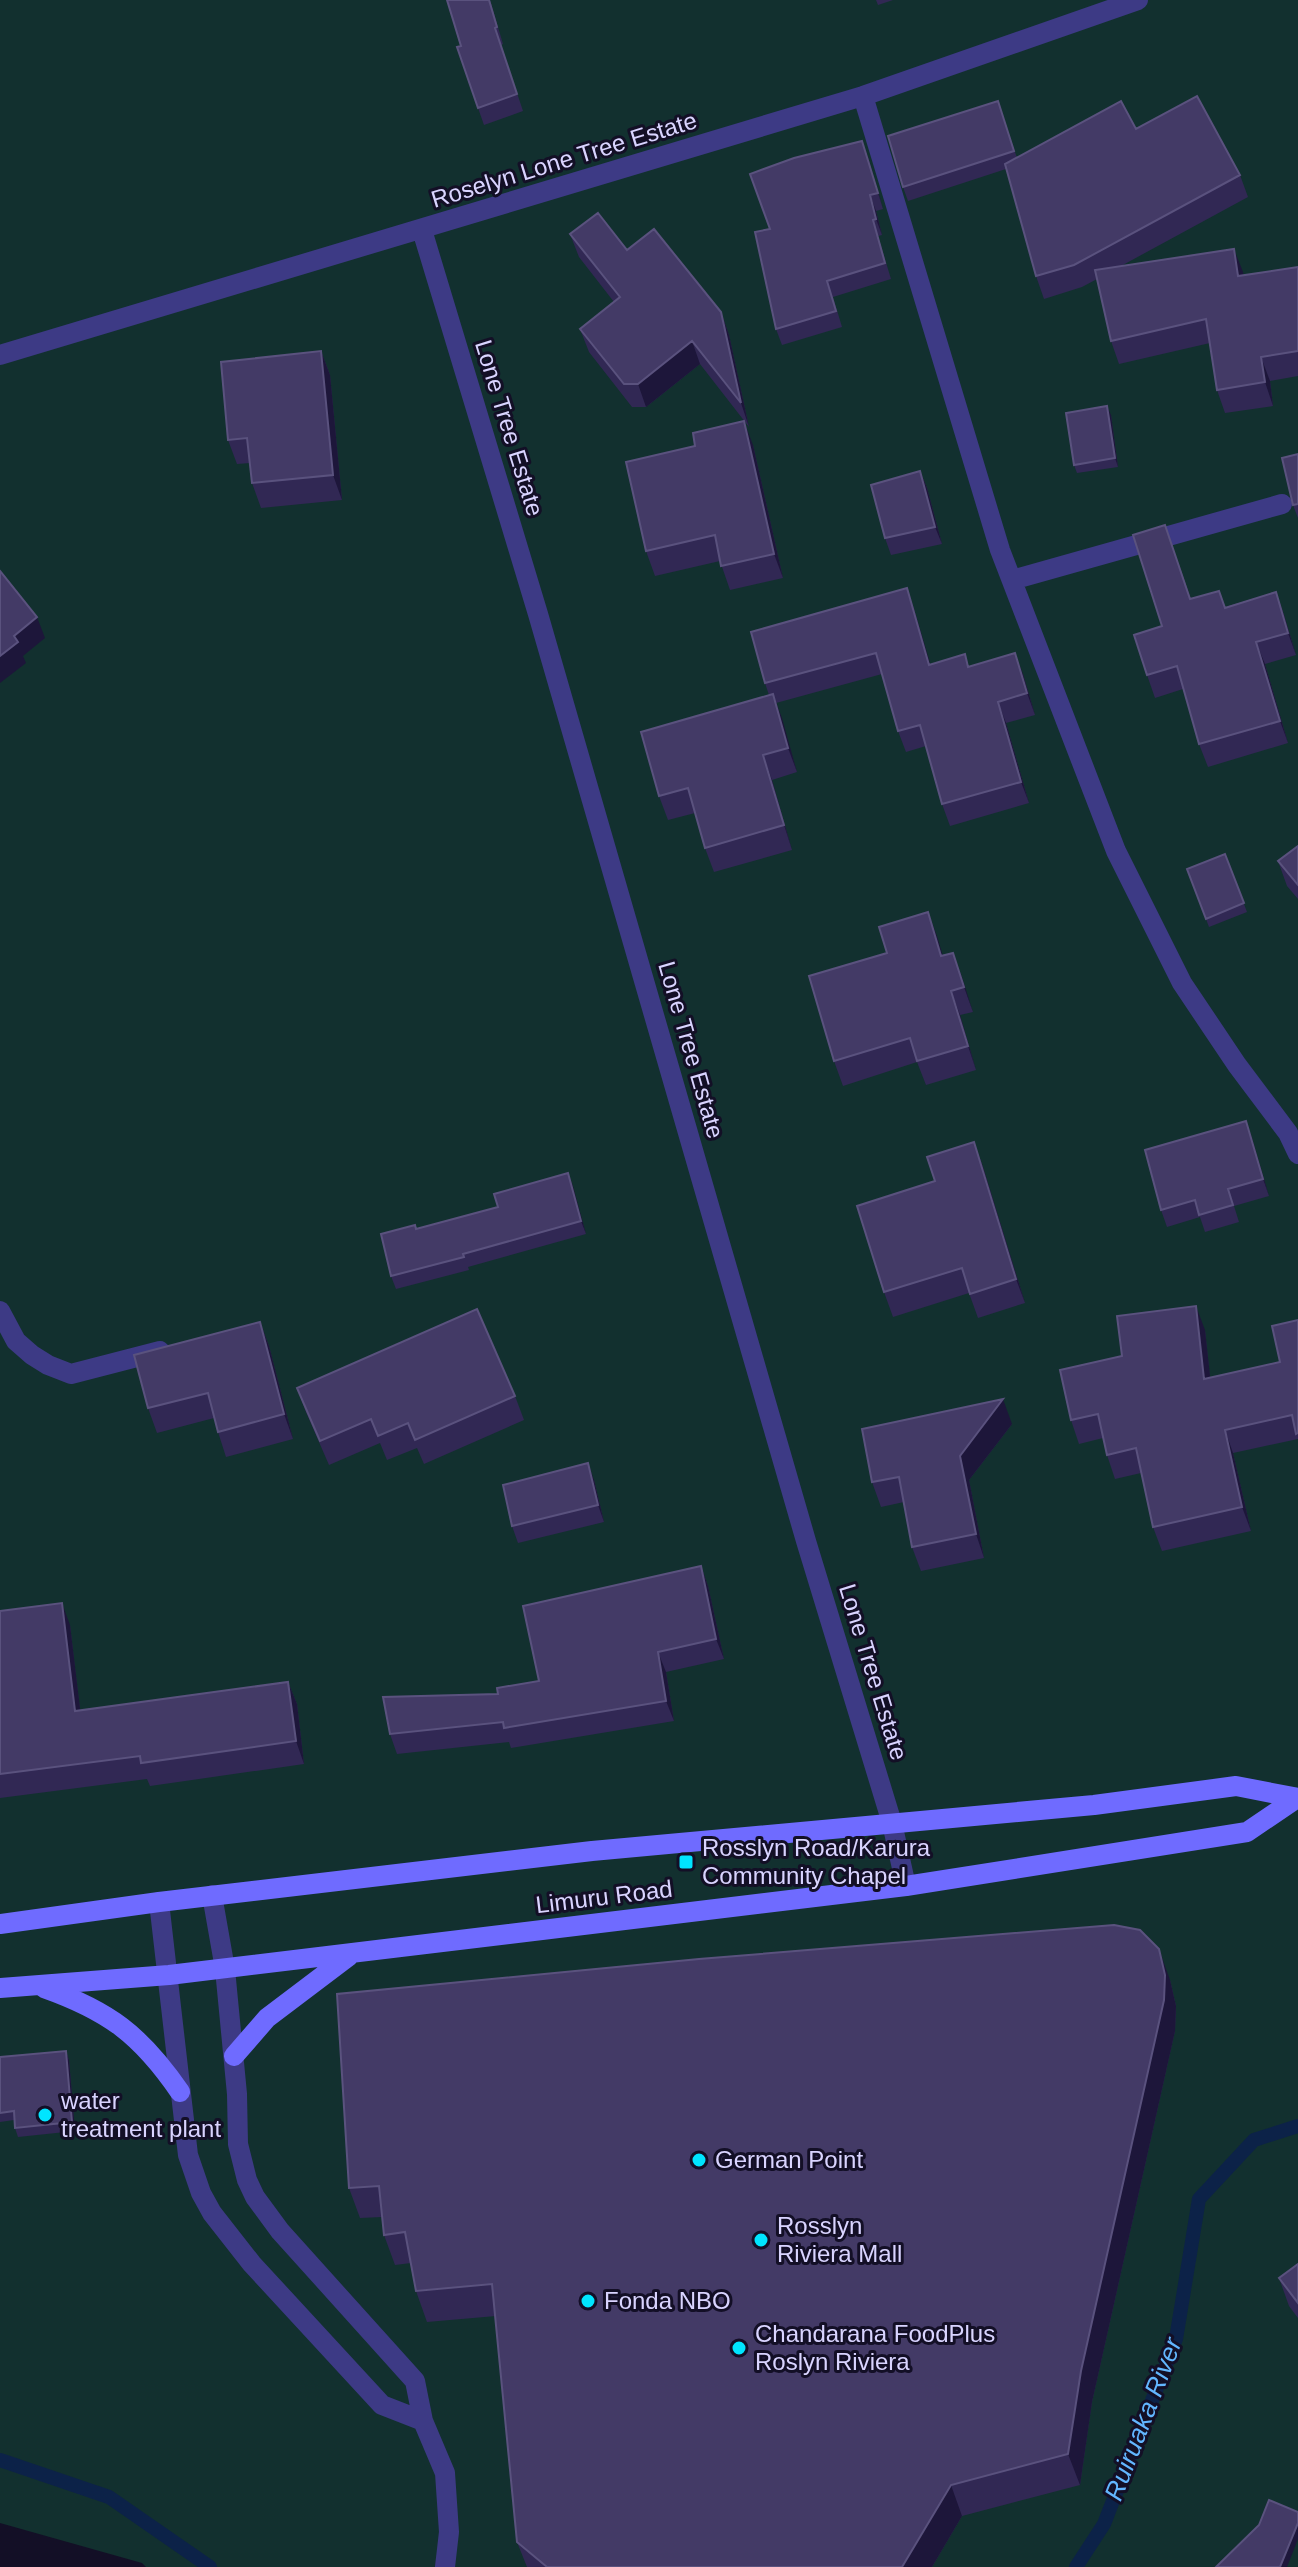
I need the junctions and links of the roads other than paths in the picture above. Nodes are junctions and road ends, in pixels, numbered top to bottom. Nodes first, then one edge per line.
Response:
1 (1138, 0) edge
2 (863, 96) junction
3 (422, 230) junction
4 (0, 355) edge
5 (1282, 504) dead end
6 (1012, 580) junction
7 (1298, 1154) edge
8 (0, 1311) edge
9 (174, 1347) edge
10 (1298, 1798) edge
11 (892, 1823) junction
12 (906, 1886) junction
13 (212, 1895) junction
14 (159, 1902) junction
15 (0, 1924) edge
16 (352, 1954) junction
17 (225, 1969) junction
18 (169, 1975) junction
19 (37, 1986) junction
20 (0, 1988) edge
21 (234, 2056) junction
22 (180, 2092) junction
23 (423, 2421) junction
24 (445, 2567) edge

1 - 2 street, Roselyn Lone Tree Estate
2 - 3 street, Roselyn Lone Tree Estate
2 - 6 street
3 - 4 street, Roselyn Lone Tree Estate
3 - 11 street, Lone Tree Estate
5 - 6 street
6 - 7 street
8 - 9 street
10 - 11 main road, Limuru Road
10 - 12 main road, Limuru Road
11 - 12 street, Lone Tree Estate
11 - 13 main road, Limuru Road
12 - 16 main road, Limuru Road
13 - 14 main road, Limuru Road
13 - 17 street
14 - 15 main road, Limuru Road
14 - 18 street
16 - 17 main road, Limuru Road
16 - 21 main road
17 - 18 main road, Limuru Road
17 - 21 street
18 - 19 main road, Limuru Road
18 - 22 street
19 - 20 main road, Limuru Road
19 - 22 main road
21 - 23 street
22 - 23 street
23 - 24 street

